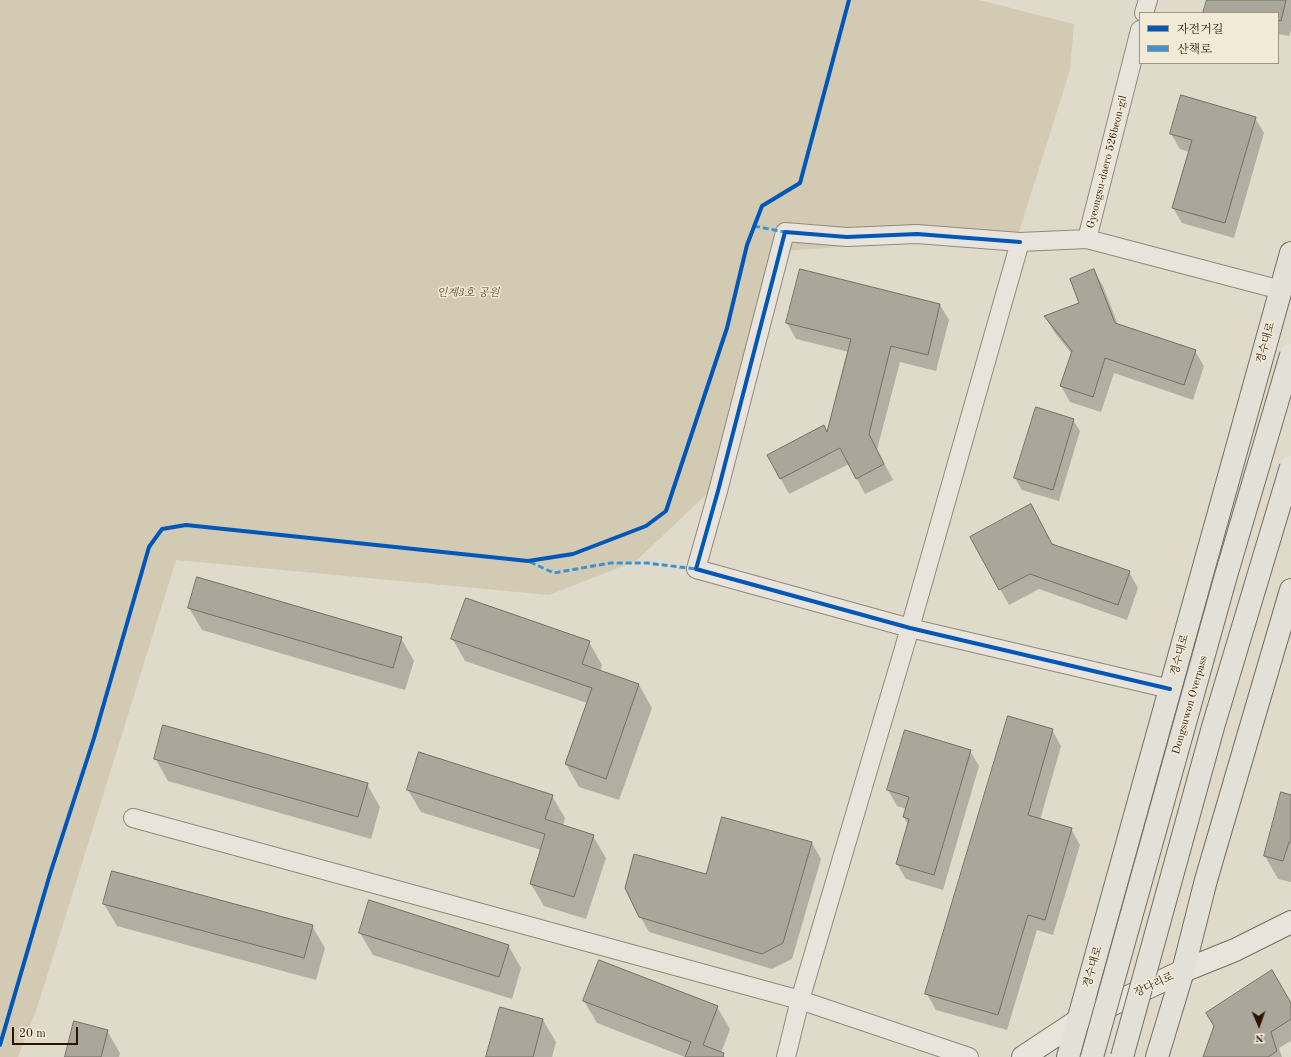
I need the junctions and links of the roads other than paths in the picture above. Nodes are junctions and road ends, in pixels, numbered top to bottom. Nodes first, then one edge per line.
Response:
1 (1148, 0) edge
2 (1144, 12) edge
3 (1139, 34) edge
4 (1087, 239) junction
5 (1020, 242) junction
6 (1291, 253) edge
7 (1281, 290) junction
8 (1291, 355) edge
9 (1291, 467) edge
10 (1291, 590) edge
11 (910, 628) junction
12 (1170, 688) junction
13 (133, 818) dead end
14 (1291, 922) edge
15 (1183, 971) junction
16 (800, 1000) junction
17 (1079, 1020) junction
18 (786, 1057) edge
19 (969, 1057) edge
20 (1023, 1057) edge
21 (1068, 1057) edge
22 (1092, 1057) edge
23 (1122, 1057) edge
24 (1157, 1057) edge

1 - 2 street
3 - 4 street, Gyeongsu-daero 526beon-gil
4 - 5 street
4 - 7 street, Gyeongsu-daero 526beon-gil
5 - 11 street
5 - 11 street
6 - 7 main road, 경수대로
7 - 12 main road, 경수대로
8 - 22 main road, Dongsuwon Overpass, bridge
9 - 23 main road, bridge
10 - 15 main road
11 - 12 street
11 - 16 street
12 - 17 main road, 경수대로
13 - 16 street
14 - 15 street, 장다리로
15 - 17 street, 장다리로
15 - 24 main road
16 - 18 street
16 - 19 street
17 - 20 street, 장다리로
17 - 21 main road, 경수대로

